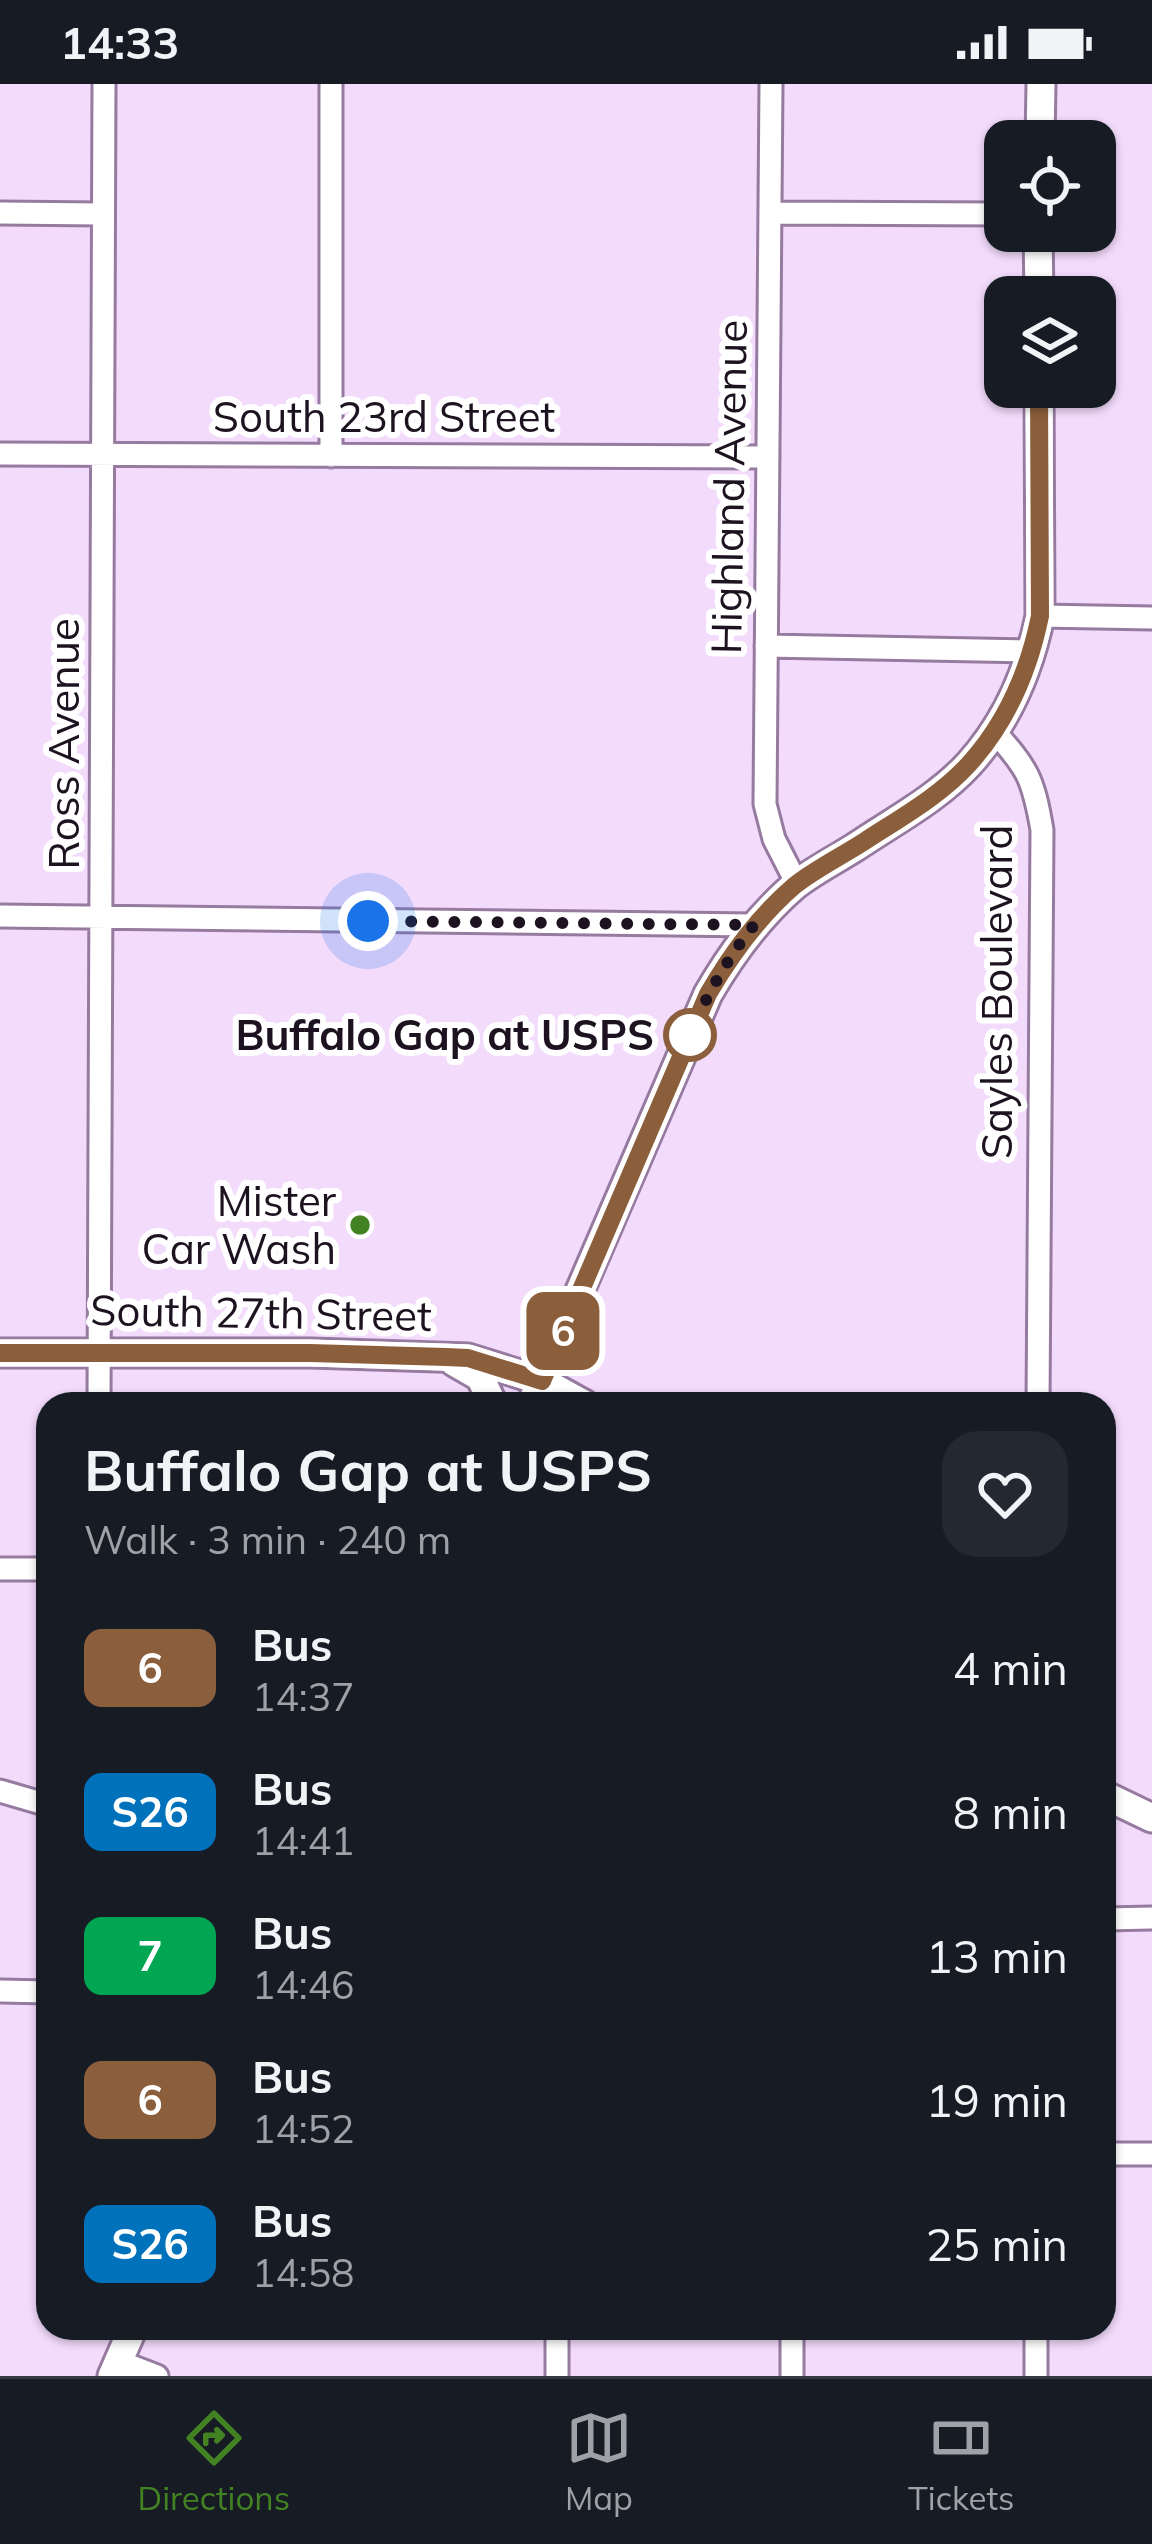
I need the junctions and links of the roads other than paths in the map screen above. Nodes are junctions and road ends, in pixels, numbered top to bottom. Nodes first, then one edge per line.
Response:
1 (104, 84) edge
2 (332, 84) edge
3 (771, 84) edge
4 (1041, 84) edge
5 (1040, 120) edge
6 (0, 213) edge
7 (770, 213) junction
8 (102, 214) junction
9 (984, 214) edge
10 (1039, 408) edge
11 (0, 454) edge
12 (104, 455) junction
13 (331, 456) junction
14 (768, 458) junction
15 (1040, 616) junction
16 (1152, 618) edge
17 (766, 646) junction
18 (1033, 651) junction
19 (994, 731) junction
20 (797, 884) junction
21 (0, 916) edge
22 (103, 917) junction
23 (754, 925) junction
24 (0, 1353) edge
25 (99, 1353) junction
26 (446, 1357) junction
27 (99, 1392) edge
28 (487, 1392) edge
29 (537, 1392) edge
30 (1038, 1392) edge
31 (0, 1569) edge
32 (36, 1570) edge
33 (0, 1791) edge
34 (1116, 1801) edge
35 (36, 1802) edge
36 (1152, 1818) edge
37 (1116, 1918) edge
38 (1152, 1918) edge
39 (0, 1991) edge
40 (36, 1992) edge
41 (1116, 2154) edge
42 (1152, 2154) edge
43 (128, 2340) edge
44 (556, 2340) edge
45 (792, 2340) edge
46 (1036, 2340) edge
47 (115, 2368) edge
48 (158, 2376) edge
49 (557, 2376) edge
50 (792, 2376) edge
51 (1036, 2376) edge

1 - 8 street, Ross Avenue
2 - 13 street
3 - 7 street, Highland Avenue
4 - 5 main road
6 - 8 street
7 - 9 street
7 - 14 street, Highland Avenue
8 - 12 street, Ross Avenue
10 - 15 main road
11 - 12 street, South 23rd Street
12 - 13 street, South 23rd Street
12 - 22 street, Ross Avenue
13 - 14 street, South 23rd Street
14 - 17 street, Highland Avenue
15 - 16 street
15 - 18 main road
17 - 18 street
17 - 20 street, Highland Avenue
18 - 19 main road
19 - 20 main road
19 - 30 street, Sayles Boulevard
20 - 23 main road
21 - 22 street
22 - 23 street
22 - 25 street, Ross Avenue
23 - 29 main road
24 - 25 main road, South 27th Street
25 - 26 main road, South 27th Street
25 - 27 street, Ross Avenue
26 - 28 main road
26 - 29 main road, South 27th Street
31 - 32 street
33 - 35 street
34 - 36 main road
37 - 38 street
39 - 40 street
41 - 42 street
43 - 47 main road
44 - 49 street
45 - 50 street
46 - 51 street
47 - 48 street

